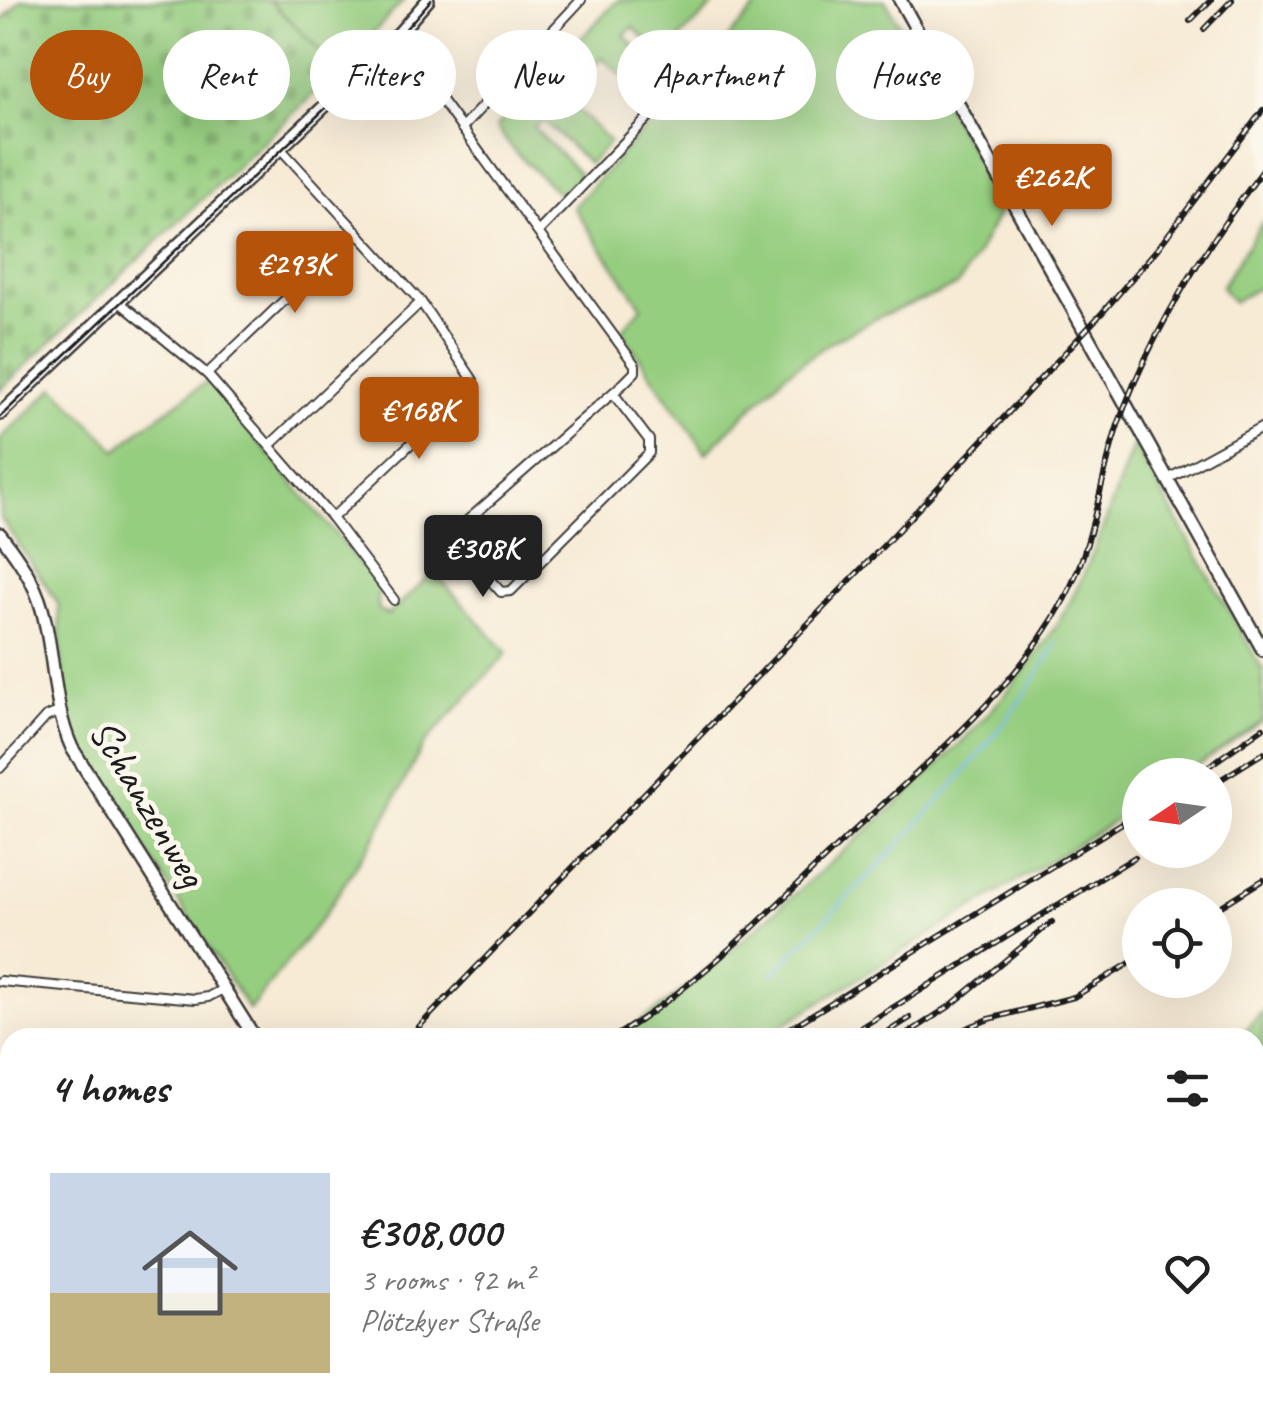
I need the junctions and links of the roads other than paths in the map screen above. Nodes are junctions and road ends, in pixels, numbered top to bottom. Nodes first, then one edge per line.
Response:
1 (428, 0) edge
2 (581, 0) edge
3 (900, 0) edge
4 (402, 30) edge
5 (310, 120) edge
6 (456, 120) edge
7 (646, 120) edge
8 (462, 128) junction
9 (280, 148) junction
10 (357, 231) junction
11 (538, 232) junction
12 (118, 301) junction
13 (421, 302) junction
14 (207, 374) junction
15 (614, 392) junction
16 (0, 414) edge
17 (1263, 427) edge
18 (270, 445) junction
19 (1168, 479) junction
20 (332, 518) junction
21 (0, 534) edge
22 (394, 600) dead end
23 (1263, 650) edge
24 (59, 712) junction
25 (0, 768) edge
26 (0, 982) edge
27 (223, 989) junction
28 (248, 1028) edge

1 - 4 main road
2 - 8 street
3 - 19 main road
5 - 9 main road
6 - 8 street
7 - 11 street
8 - 11 street
9 - 10 street
9 - 12 main road
10 - 13 street
10 - 14 street
11 - 15 street
12 - 14 street
12 - 16 main road
13 - 18 street
13 - 20 street
14 - 18 street
15 - 15 street
17 - 19 street
18 - 20 street
19 - 23 main road
20 - 22 street
21 - 24 main road, Schanzenweg
24 - 25 street
24 - 27 main road, Schanzenweg
26 - 27 street
27 - 28 main road, Schanzenweg

